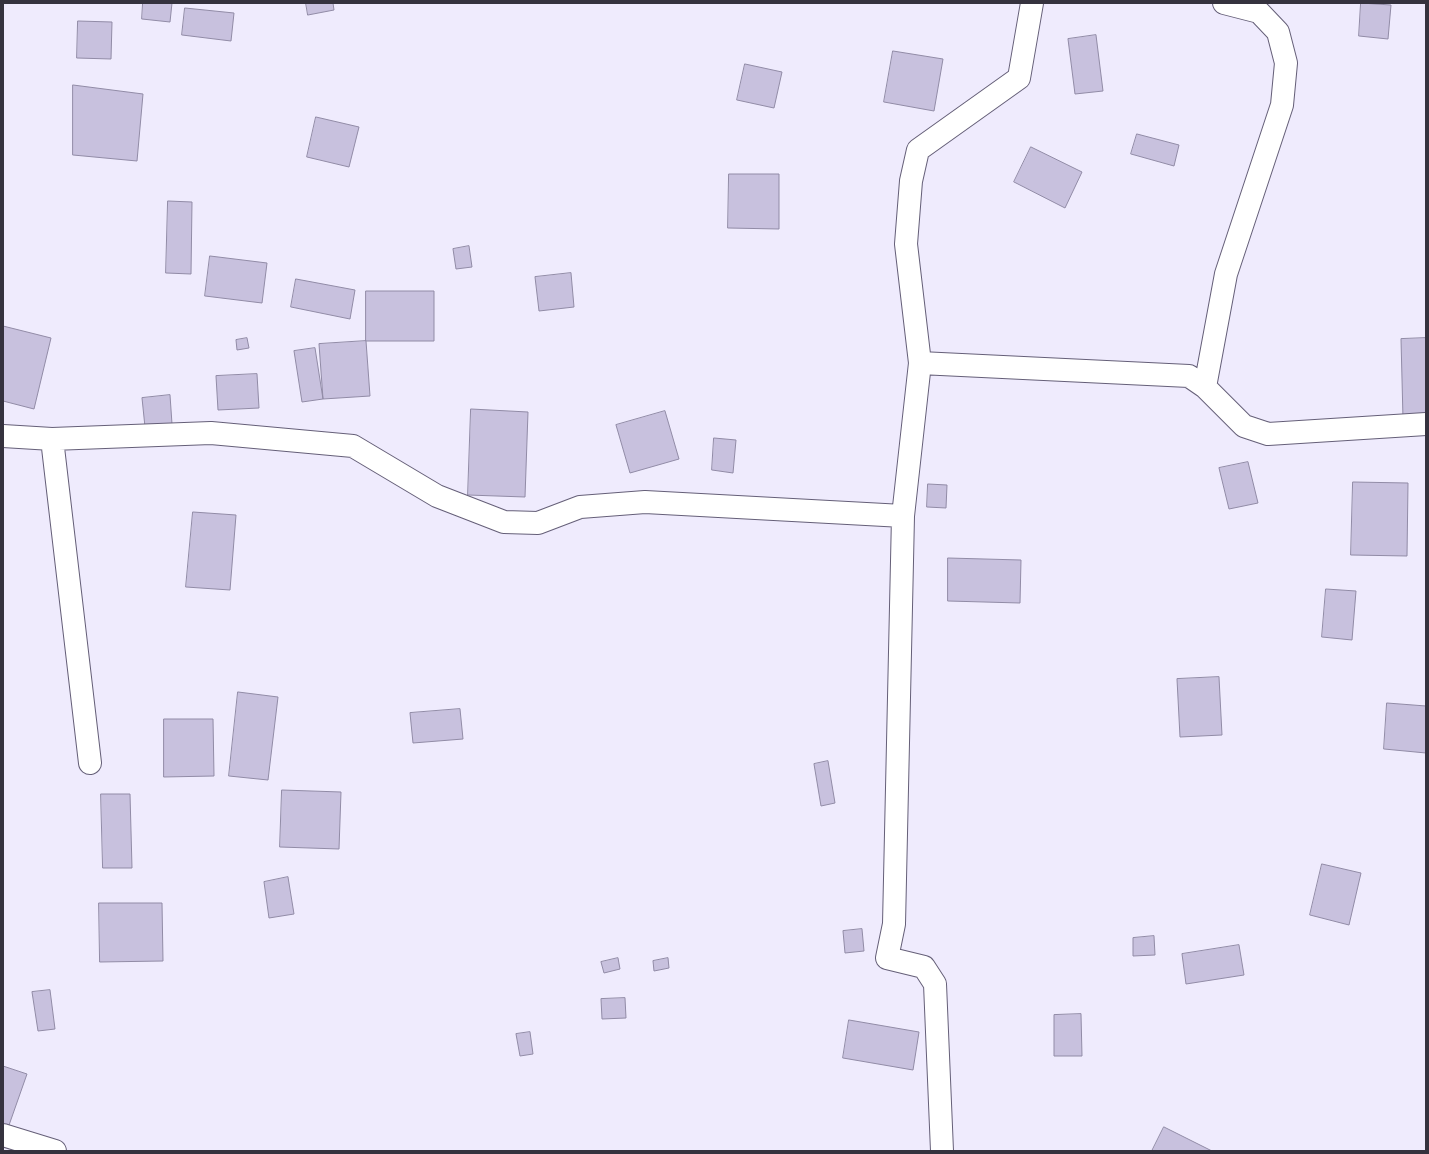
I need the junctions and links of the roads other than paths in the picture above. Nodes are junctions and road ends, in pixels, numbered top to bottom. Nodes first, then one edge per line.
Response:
1 (1032, 3) edge
2 (1224, 3) edge
3 (920, 363) junction
4 (1205, 387) junction
5 (1426, 424) edge
6 (3, 436) edge
7 (52, 439) junction
8 (903, 516) junction
9 (90, 763) dead end
10 (3, 1135) edge
11 (55, 1151) edge
12 (942, 1151) edge

1 - 3 street
2 - 4 street
3 - 4 street
3 - 8 street
4 - 5 street
6 - 7 street
7 - 8 street
7 - 9 street
8 - 12 street
10 - 11 street

